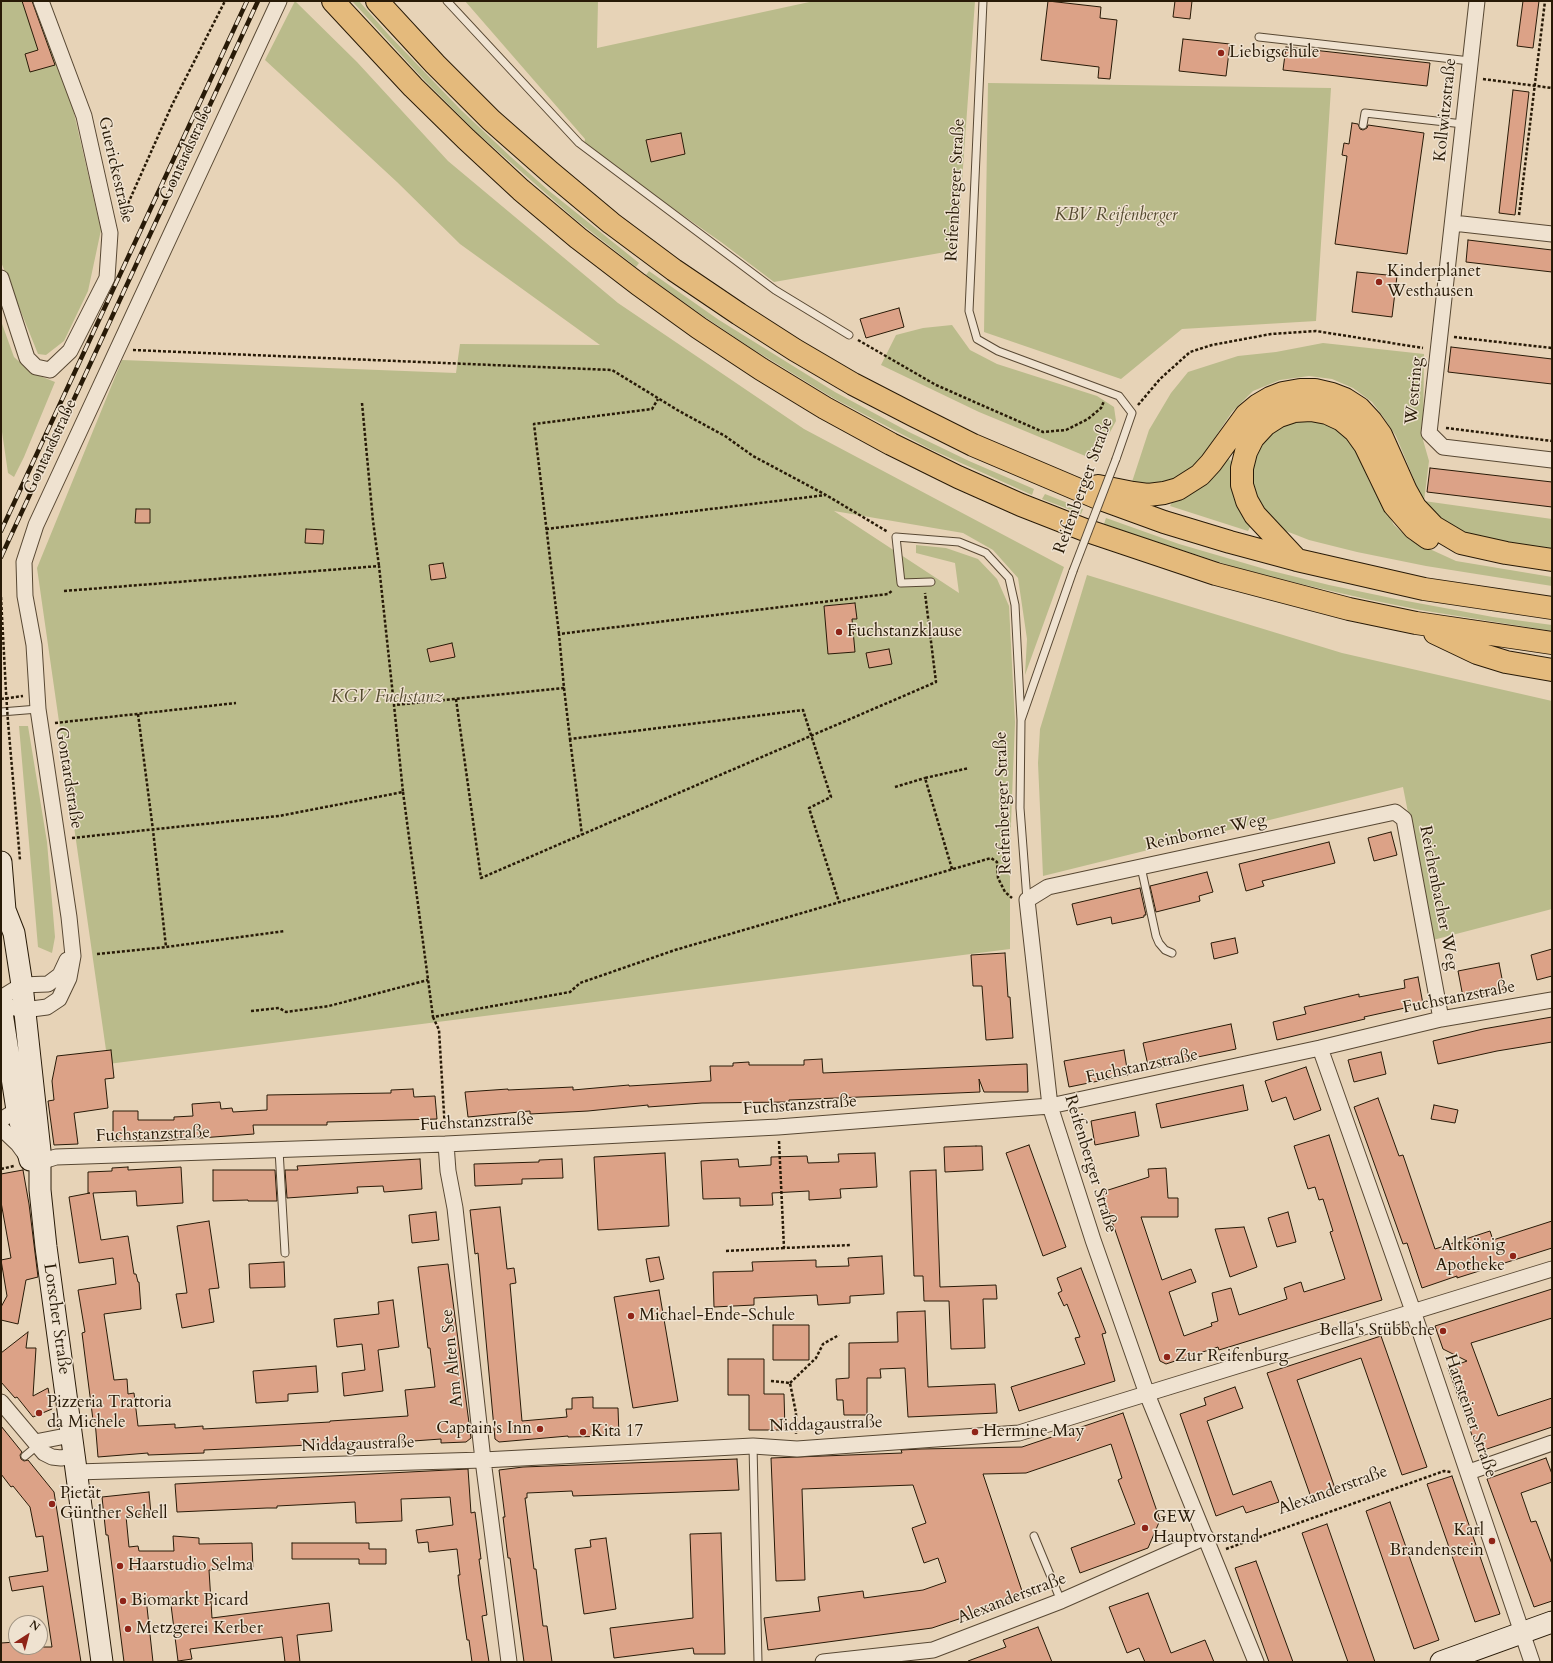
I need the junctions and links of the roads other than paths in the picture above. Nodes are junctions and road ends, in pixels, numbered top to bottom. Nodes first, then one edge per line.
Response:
1 (41, 1) edge
2 (279, 1) edge
3 (333, 1) edge
4 (377, 1) edge
5 (447, 1) edge
6 (983, 1) edge
7 (1477, 1) edge
8 (1258, 37) dead end
9 (1470, 61) junction
10 (1463, 124) junction
11 (1363, 125) dead end
12 (1453, 223) junction
13 (1552, 234) edge
14 (1, 278) edge
15 (849, 335) road end
16 (1552, 460) edge
17 (1034, 472) junction
18 (1297, 560) junction
19 (1552, 560) edge
20 (1552, 568) edge
21 (928, 582) road end
22 (1552, 608) edge
23 (1416, 623) junction
24 (1552, 643) edge
25 (1552, 670) edge
26 (38, 709) junction
27 (1, 712) edge
28 (1021, 720) junction
29 (1395, 812) joint
30 (1, 862) edge
31 (1141, 867) junction
32 (1021, 900) junction
33 (3, 917) edge
34 (72, 943) junction
35 (1172, 953) dead end
36 (22, 985) junction
37 (1, 998) edge
38 (1552, 1000) edge
39 (1, 1006) edge
40 (24, 1010) junction
41 (1441, 1020) junction
42 (6, 1036) junction
43 (1320, 1048) junction
44 (1, 1072) edge
45 (32, 1078) junction
46 (1050, 1106) junction
47 (6, 1111) edge
48 (1, 1128) edge
49 (38, 1140) junction
50 (446, 1144) junction
51 (279, 1150) junction
52 (36, 1162) junction
53 (285, 1253) dead end
54 (1552, 1269) edge
55 (1413, 1311) junction
56 (1147, 1394) junction
57 (1, 1402) edge
58 (71, 1435) junction
59 (1552, 1443) edge
60 (36, 1444) junction
61 (753, 1446) junction
62 (25, 1456) dead end
63 (483, 1460) junction
64 (75, 1464) junction
65 (1469, 1472) junction
66 (1034, 1536) dead end
67 (1206, 1537) junction
68 (1061, 1601) junction
69 (1552, 1622) edge
70 (1522, 1634) junction
71 (102, 1662) edge
72 (509, 1662) edge
73 (758, 1662) edge
74 (823, 1662) edge
75 (1256, 1662) edge
76 (1441, 1662) edge
77 (1532, 1662) edge

1 - 14 street, Guerickestraße
2 - 26 street, Gontardstraße
3 - 23 highway
4 - 17 highway
5 - 15 lane
6 - 28 lane, Reifenberger Straße, bridge
7 - 9 street, Kollwitzstraße
8 - 9 lane
9 - 10 street, Kollwitzstraße
10 - 11 lane
10 - 12 street, Kollwitzstraße
12 - 13 street
12 - 16 street, Westring
17 - 18 highway
17 - 19 highway
18 - 20 highway
18 - 22 highway
21 - 28 lane
23 - 24 highway
23 - 25 highway
26 - 27 lane
26 - 34 street, Gontardstraße
28 - 32 lane, Reifenberger Straße
29 - 31 street, Reinborner Weg
29 - 41 street, Reichenbacher Weg
30 - 33 main road, Lorscher Straße
31 - 32 street, Reinborner Weg
31 - 35 lane
32 - 46 street, Reifenberger Straße
33 - 36 main road, Lorscher Straße
34 - 36 street, Gontardstraße
34 - 40 street, Gontardstraße
36 - 37 street, Gontardstraße
36 - 40 main road, Lorscher Straße
38 - 41 street, Fuchstanzstraße
39 - 40 street, Gontardstraße
39 - 42 main road, Lorscher Straße
40 - 45 main road, Lorscher Straße
41 - 43 street, Fuchstanzstraße
42 - 44 main road
42 - 47 main road, Lorscher Straße
43 - 46 street, Fuchstanzstraße
43 - 55 street, Hattsteiner Straße
45 - 47 street
45 - 49 main road, Lorscher Straße
46 - 50 street, Fuchstanzstraße
46 - 56 street, Reifenberger Straße
47 - 49 main road
47 - 52 main road, Lorscher Straße
48 - 52 street
49 - 52 main road, Lorscher Straße
50 - 51 street, Fuchstanzstraße
50 - 63 street, Am Alten See
51 - 52 street, Fuchstanzstraße
51 - 53 lane
52 - 58 main road, Lorscher Straße
54 - 55 street, Niddagaustraße
55 - 56 street, Niddagaustraße
55 - 65 street, Hattsteiner Straße
56 - 61 street, Niddagaustraße
56 - 67 street, Reifenberger Straße
57 - 60 street, Niddagaustraße
58 - 60 street
58 - 64 main road, Lorscher Straße
59 - 65 street
60 - 62 lane
60 - 64 street, Niddagaustraße
61 - 63 street, Niddagaustraße
61 - 73 lane
63 - 64 street, Niddagaustraße
63 - 72 street, Am Alten See
64 - 71 main road, Lorscher Straße
65 - 70 street, Hattsteiner Straße
66 - 68 lane
67 - 68 street, Alexanderstraße
67 - 75 street, Reifenberger Straße
68 - 74 street, Alexanderstraße
69 - 70 main road
70 - 76 main road
70 - 77 street, Hattsteiner Straße

